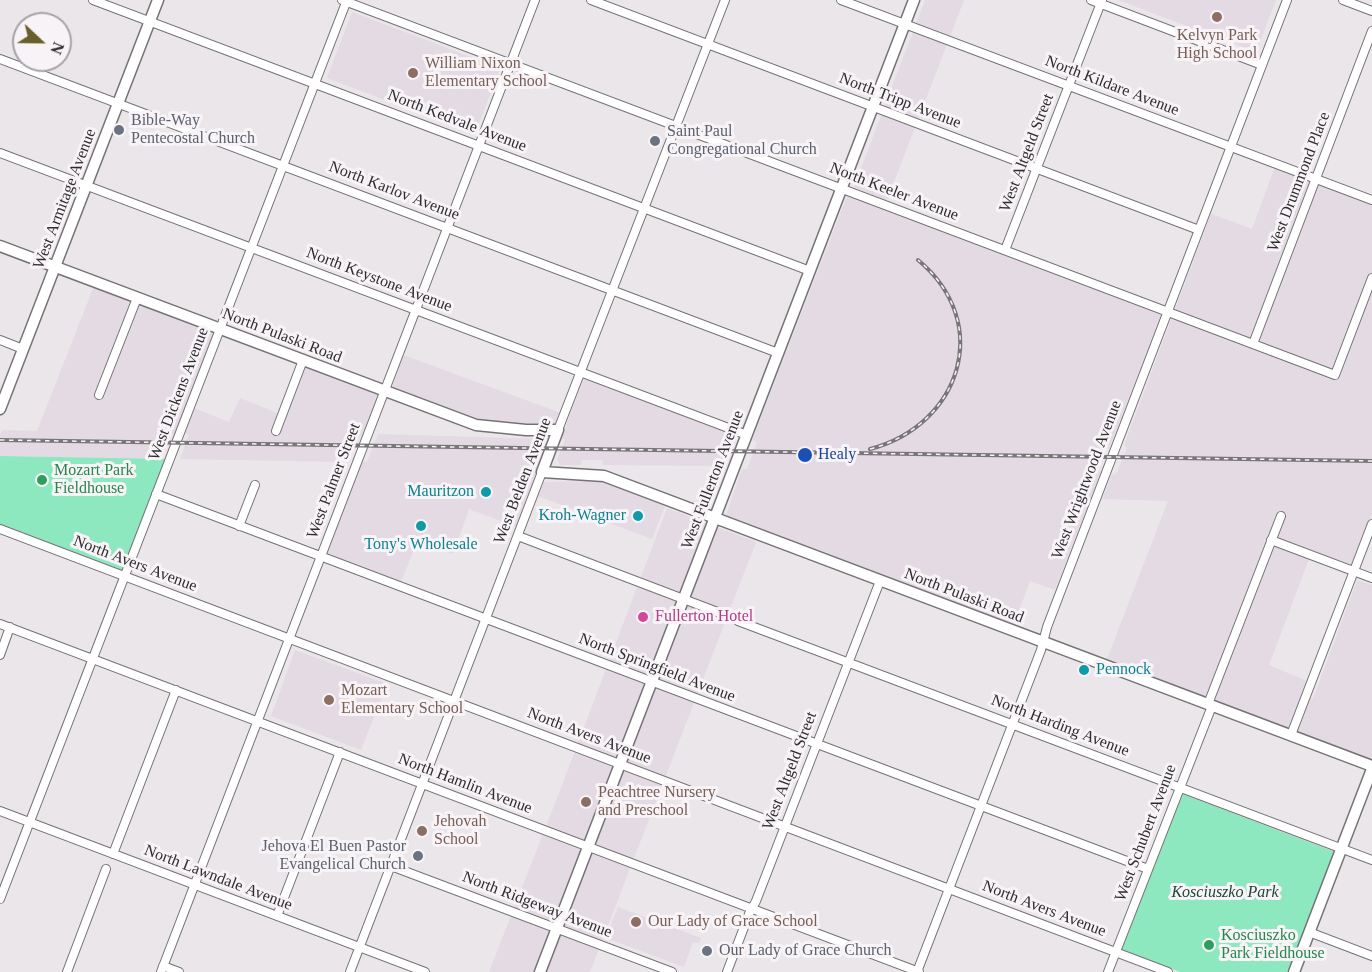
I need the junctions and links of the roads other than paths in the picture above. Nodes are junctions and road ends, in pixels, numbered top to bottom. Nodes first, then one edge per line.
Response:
1 (93, 0) edge
2 (158, 0) edge
3 (535, 0) edge
4 (591, 0) edge
5 (725, 0) edge
6 (841, 0) edge
7 (914, 0) edge
8 (1091, 0) edge
9 (1287, 0) edge
10 (1343, 0) edge
11 (345, 1) edge
12 (1101, 2) edge
13 (1357, 2) edge
14 (1372, 11) edge
15 (149, 21) junction
16 (905, 24) junction
17 (1372, 31) edge
18 (708, 44) junction
19 (0, 58) edge
20 (511, 64) junction
21 (1262, 64) junction
22 (315, 84) junction
23 (1069, 86) junction
24 (118, 103) junction
25 (873, 107) junction
26 (676, 126) junction
27 (479, 146) junction
28 (1231, 147) junction
29 (0, 153) edge
30 (283, 165) junction
31 (1037, 169) junction
32 (1316, 179) junction
33 (86, 186) junction
34 (842, 189) junction
35 (1372, 200) edge
36 (644, 208) junction
37 (448, 228) junction
38 (1199, 230) junction
39 (0, 246) edge
40 (251, 248) junction
41 (1005, 250) junction
42 (55, 267) junction
43 (810, 271) junction
44 (1372, 278) edge
45 (613, 290) junction
46 (137, 298) junction
47 (416, 310) junction
48 (1168, 312) junction
49 (220, 329) junction
50 (0, 340) edge
51 (1253, 344) junction
52 (23, 349) junction
53 (778, 353) junction
54 (303, 360) junction
55 (581, 373) junction
56 (385, 391) junction
57 (99, 395) dead end
58 (0, 409) edge
59 (558, 430) junction
60 (276, 431) dead end
61 (747, 435) junction
62 (542, 472) junction
63 (255, 485) dead end
64 (156, 494) junction
65 (1281, 516) dead end
66 (714, 518) junction
67 (1372, 524) edge
68 (239, 526) junction
69 (0, 528) edge
70 (518, 537) junction
71 (1271, 540) junction
72 (321, 557) junction
73 (1353, 571) junction
74 (125, 576) junction
75 (1372, 578) edge
76 (880, 581) junction
77 (683, 600) junction
78 (728, 616) dead end
79 (486, 619) junction
80 (738, 621) dead end
81 (0, 624) edge
82 (10, 627) junction
83 (289, 639) junction
84 (1043, 642) junction
85 (0, 655) edge
86 (93, 659) junction
87 (848, 662) junction
88 (651, 682) junction
89 (176, 690) junction
90 (455, 701) junction
91 (1210, 705) junction
92 (258, 721) junction
93 (1013, 724) junction
94 (1291, 735) junction
95 (817, 744) junction
96 (340, 752) junction
97 (620, 764) junction
98 (1372, 768) edge
99 (423, 784) junction
100 (1180, 788) junction
101 (981, 806) junction
102 (0, 812) edge
103 (29, 823) junction
104 (785, 827) junction
105 (588, 846) junction
106 (1341, 849) junction
107 (112, 854) junction
108 (1372, 860) edge
109 (391, 866) junction
110 (106, 869) dead end
111 (1148, 869) junction
112 (195, 885) junction
113 (949, 889) junction
114 (0, 899) edge
115 (752, 909) junction
116 (277, 916) junction
117 (556, 928) junction
118 (1310, 932) junction
119 (360, 948) junction
120 (1116, 952) junction
121 (1372, 956) edge
122 (162, 969) edge
123 (67, 972) edge
124 (179, 972) edge
125 (350, 972) edge
126 (424, 972) edge
127 (540, 972) edge
128 (672, 972) edge
129 (727, 972) edge
130 (918, 972) edge
131 (1108, 972) edge
132 (1168, 972) edge
133 (1294, 972) edge

1 - 15 street, North Kedvale Avenue
2 - 15 main road, West Armitage Avenue
3 - 20 street, West Palmer Street
4 - 18 street, North Tripp Avenue
5 - 18 street, West Belden Avenue
6 - 16 street, North Kildare Avenue
7 - 16 main road, West Fullerton Avenue
8 - 12 street
9 - 21 street, West Wrightwood Avenue
10 - 13 street
11 - 20 street, North Keeler Avenue
11 - 22 street, West Dickens Avenue
12 - 21 street
12 - 23 street, West Altgeld Street
13 - 14 street
15 - 22 street, North Kedvale Avenue
15 - 24 main road, West Armitage Avenue
16 - 23 street, North Kildare Avenue
16 - 25 main road, West Fullerton Avenue
17 - 32 street, West Drummond Place
18 - 25 street, North Tripp Avenue
18 - 26 street, West Belden Avenue
19 - 24 street, North Karlov Avenue
20 - 26 street, North Keeler Avenue
20 - 27 street, West Palmer Street
21 - 28 street, West Wrightwood Avenue
22 - 27 street, North Kedvale Avenue
22 - 30 street, West Dickens Avenue
23 - 28 street, North Kildare Avenue
23 - 31 street, West Altgeld Street
24 - 30 street, North Karlov Avenue
24 - 33 main road, West Armitage Avenue
25 - 31 street, North Tripp Avenue
25 - 34 main road, West Fullerton Avenue
26 - 34 street, North Keeler Avenue
26 - 36 street, West Belden Avenue
27 - 36 street, North Kedvale Avenue
27 - 37 street, West Palmer Street
28 - 32 street, North Kildare Avenue
28 - 38 street, West Wrightwood Avenue
29 - 33 street, North Keystone Avenue
30 - 37 street, North Karlov Avenue
30 - 40 street, West Dickens Avenue
31 - 38 street, North Tripp Avenue
31 - 41 street, West Altgeld Street
32 - 35 street, North Kildare Avenue
32 - 51 street, West Drummond Place
33 - 40 street, North Keystone Avenue
33 - 42 main road, West Armitage Avenue
34 - 41 street, North Keeler Avenue
34 - 43 main road, West Fullerton Avenue
36 - 43 street, North Kedvale Avenue
36 - 45 street, West Belden Avenue
37 - 45 street, North Karlov Avenue
37 - 47 street, West Palmer Street
38 - 48 street, West Wrightwood Avenue
39 - 42 main road, North Pulaski Road
40 - 47 street, North Keystone Avenue
40 - 49 street, West Dickens Avenue
41 - 48 street, North Keeler Avenue
42 - 46 main road, North Pulaski Road
42 - 52 main road, West Armitage Avenue
43 - 53 main road, West Fullerton Avenue
44 - 51 street, North Keeler Avenue
45 - 53 street, North Karlov Avenue
45 - 55 street, West Belden Avenue
46 - 49 main road, North Pulaski Road
46 - 57 street
47 - 55 street, North Keystone Avenue
47 - 56 street, West Palmer Street
48 - 51 street, North Keeler Avenue
48 - 84 street, West Wrightwood Avenue
49 - 54 main road, North Pulaski Road
49 - 64 street, West Dickens Avenue
50 - 52 street
52 - 58 main road, West Armitage Avenue
53 - 61 main road, West Fullerton Avenue
54 - 56 main road, North Pulaski Road
54 - 60 street
55 - 59 street, West Belden Avenue
55 - 61 street, North Keystone Avenue
56 - 59 main road, North Pulaski Road
56 - 72 street, West Palmer Street
59 - 62 main road, West Belden Avenue
61 - 66 main road, West Fullerton Avenue
62 - 66 main road, North Pulaski Road
62 - 70 street, West Belden Avenue
63 - 68 street
64 - 68 street, North Springfield Avenue
64 - 74 street, West Dickens Avenue
65 - 71 street, West Schubert Avenue
66 - 76 main road, North Pulaski Road
66 - 77 main road, West Fullerton Avenue
67 - 73 street
68 - 72 street, North Springfield Avenue
69 - 74 street, North Avers Avenue
70 - 77 street
70 - 79 street, West Belden Avenue
71 - 73 street
71 - 91 street, West Schubert Avenue
72 - 79 street, North Springfield Avenue
72 - 83 street, West Palmer Street
73 - 75 street
73 - 94 street
74 - 83 street, North Avers Avenue
74 - 86 street, West Dickens Avenue
76 - 84 main road, North Pulaski Road
76 - 87 street, West Altgeld Street
77 - 78 street
77 - 88 main road, West Fullerton Avenue
79 - 88 street, North Springfield Avenue
79 - 90 street, West Belden Avenue
80 - 87 street, North Harding Avenue
81 - 82 street, North Hamlin Avenue
82 - 85 street
82 - 86 street, North Hamlin Avenue
83 - 90 street, North Avers Avenue
83 - 92 street, West Palmer Street
84 - 91 main road, North Pulaski Road
84 - 93 street, West Wrightwood Avenue
86 - 89 street, North Hamlin Avenue
86 - 103 street, West Dickens Avenue
87 - 93 street, North Harding Avenue
87 - 95 street, West Altgeld Street
88 - 95 street, North Springfield Avenue
88 - 97 main road, West Fullerton Avenue
89 - 92 street, North Hamlin Avenue
89 - 107 street
90 - 97 street, North Avers Avenue
90 - 99 street, West Belden Avenue
91 - 94 main road, North Pulaski Road
91 - 100 street, West Schubert Avenue
92 - 96 street, North Hamlin Avenue
92 - 112 street, West Palmer Street
93 - 100 street, North Harding Avenue
93 - 101 street, West Wrightwood Avenue
94 - 98 main road, North Pulaski Road
95 - 101 street, North Springfield Avenue
95 - 104 street, West Altgeld Street
96 - 99 street, North Hamlin Avenue
96 - 116 street
97 - 104 street, North Avers Avenue
97 - 105 main road, West Fullerton Avenue
98 - 106 main road
99 - 105 street, North Hamlin Avenue
99 - 109 street, West Belden Avenue
100 - 106 street, North Harding Avenue
100 - 111 street, West Schubert Avenue
101 - 111 street, North Springfield Avenue
101 - 113 street, West Wrightwood Avenue
102 - 103 street, North Lawndale Avenue
103 - 107 street, North Lawndale Avenue
103 - 114 street, West Dickens Avenue
104 - 113 street, North Avers Avenue
104 - 115 street, West Altgeld Street
105 - 115 street, North Hamlin Avenue
105 - 117 main road, West Fullerton Avenue
106 - 108 street, North Harding Avenue
106 - 118 main road
107 - 112 street, North Lawndale Avenue
109 - 117 street, North Ridgeway Avenue
109 - 119 street, West Belden Avenue
110 - 123 street
111 - 120 street, West Schubert Avenue
112 - 116 street, North Lawndale Avenue
112 - 122 street, West Palmer Street
113 - 120 street, North Avers Avenue
113 - 130 street, West Wrightwood Avenue
115 - 129 street, West Altgeld Street
115 - 130 street, North Hamlin Avenue
116 - 119 street, North Lawndale Avenue
117 - 127 main road, West Fullerton Avenue
117 - 128 street, North Ridgeway Avenue
118 - 121 street
118 - 133 main road
119 - 125 street, West Belden Avenue
119 - 126 street, North Lawndale Avenue
120 - 131 street, West Schubert Avenue
120 - 132 street, North Avers Avenue
122 - 124 street

